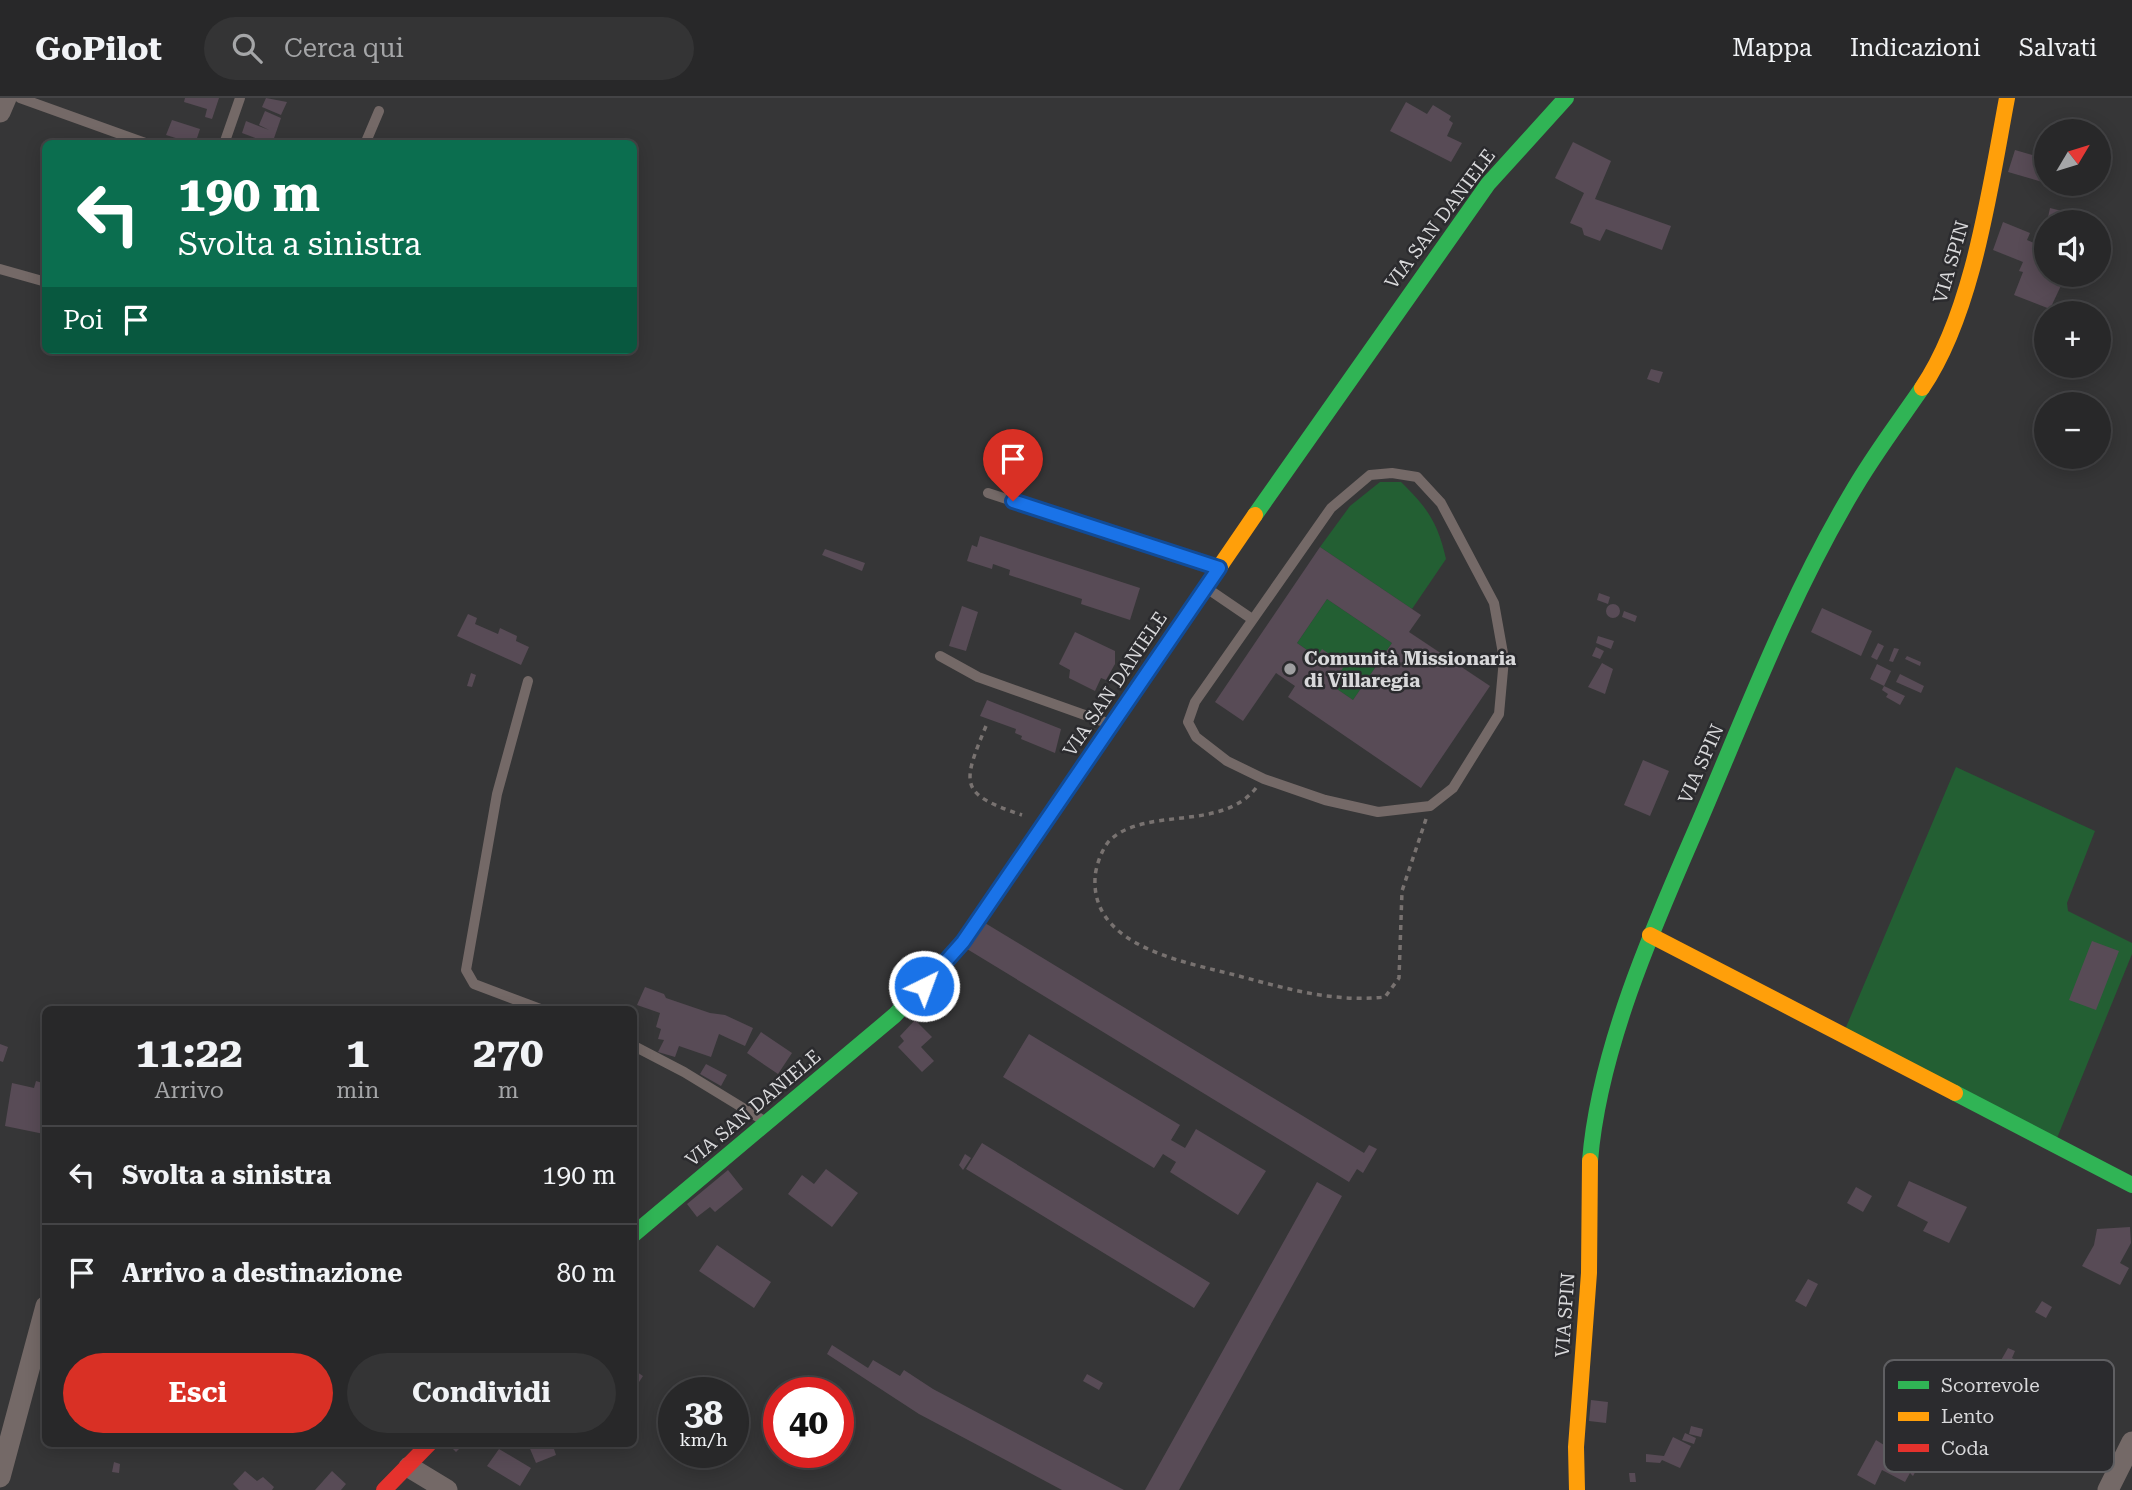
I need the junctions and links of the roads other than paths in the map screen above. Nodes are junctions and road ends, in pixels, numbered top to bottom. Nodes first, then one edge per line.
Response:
1 (6, 98) edge
2 (20, 98) edge
3 (240, 98) edge
4 (1566, 98) edge
5 (2007, 98) edge
6 (379, 111) dead end
7 (0, 112) edge
8 (137, 140) edge
9 (225, 140) edge
10 (367, 140) edge
11 (0, 269) edge
12 (42, 281) edge
13 (988, 493) dead end
14 (1219, 568) junction
15 (1205, 588) junction
16 (1252, 619) junction
17 (940, 656) dead end
18 (528, 681) dead end
19 (1113, 724) junction
20 (1650, 935) junction
21 (532, 1006) edge
22 (637, 1048) edge
23 (768, 1123) junction
24 (2132, 1185) edge
25 (637, 1232) edge
26 (42, 1321) edge
27 (2132, 1442) edge
28 (426, 1447) edge
29 (409, 1466) junction
30 (0, 1477) edge
31 (384, 1490) edge
32 (447, 1490) edge
33 (1577, 1490) edge
34 (2108, 1490) edge

1 - 7 street
2 - 8 lane
3 - 9 lane
4 - 14 street, VIA SAN DANIELE
5 - 20 street, VIA SPIN
6 - 10 lane
11 - 12 lane
13 - 14 lane
14 - 15 street, VIA SAN DANIELE
15 - 16 lane
15 - 19 street, VIA SAN DANIELE
16 - 16 lane
17 - 19 lane
18 - 21 lane
19 - 23 street, VIA SAN DANIELE
20 - 24 street
20 - 33 street, VIA SPIN
22 - 23 lane
23 - 25 street, VIA SAN DANIELE
26 - 30 street
27 - 34 street
28 - 29 street
29 - 31 street
29 - 32 street

